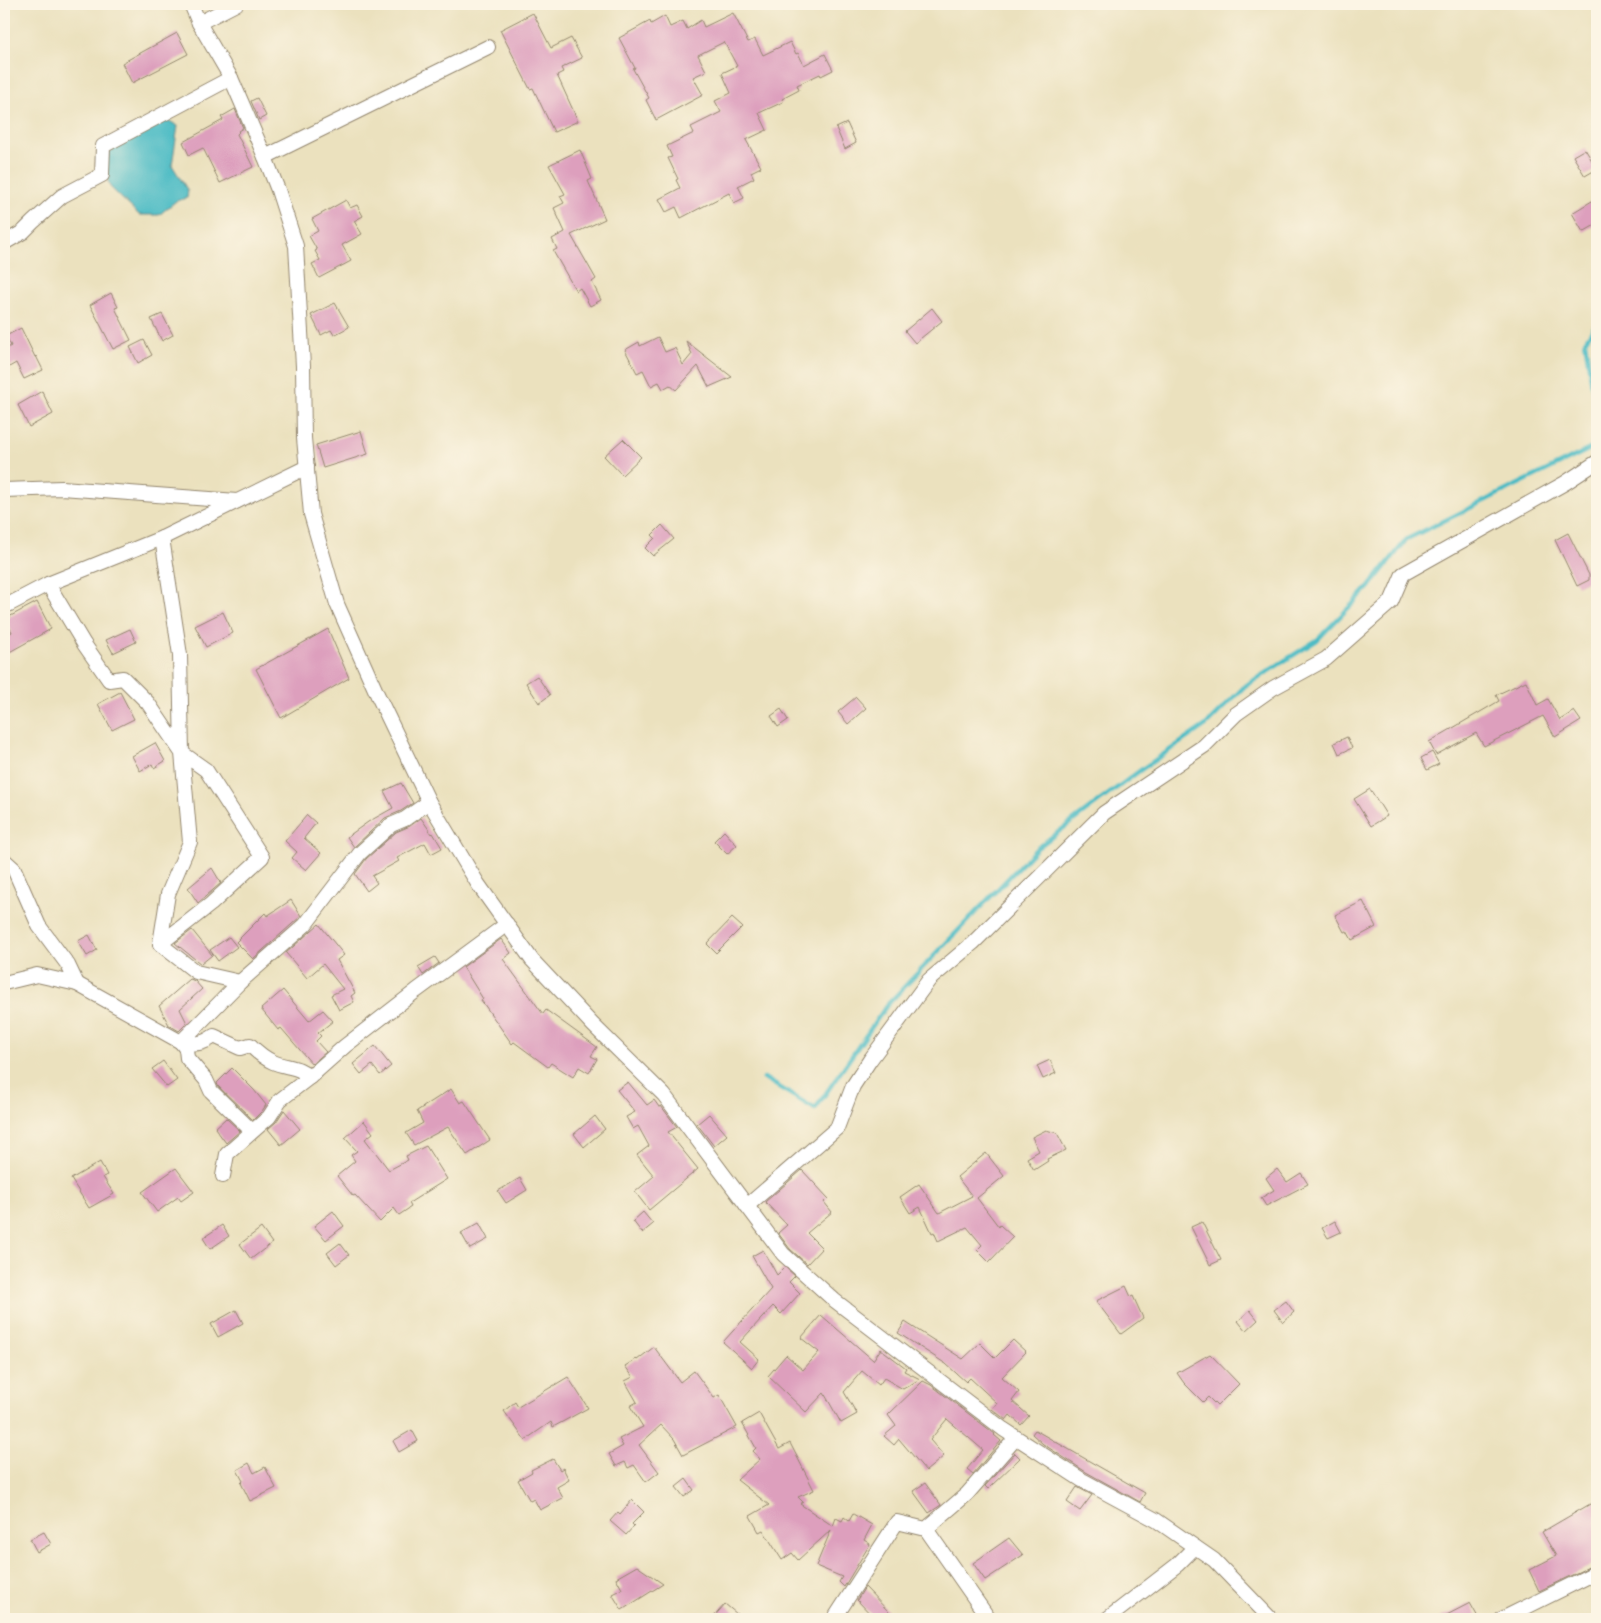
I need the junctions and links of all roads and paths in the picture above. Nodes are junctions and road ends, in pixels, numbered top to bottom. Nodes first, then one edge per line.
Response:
1 (191, 4) edge
2 (236, 4) edge
3 (198, 23) junction
4 (488, 47) dead end
5 (231, 78) junction
6 (266, 157) junction
7 (4, 243) edge
8 (1597, 462) edge
9 (307, 467) junction
10 (4, 490) edge
11 (239, 501) junction
12 (162, 538) junction
13 (48, 584) junction
14 (4, 607) edge
15 (182, 753) junction
16 (429, 802) junction
17 (4, 860) edge
18 (506, 924) junction
19 (160, 944) junction
20 (240, 982) junction
21 (4, 983) edge
22 (77, 984) junction
23 (181, 1042) junction
24 (310, 1077) junction
25 (252, 1131) junction
26 (223, 1176) dead end
27 (747, 1206) junction
28 (1016, 1438) junction
29 (926, 1529) junction
30 (1195, 1547) junction
31 (1597, 1572) edge
32 (834, 1619) edge
33 (989, 1619) edge
34 (1107, 1619) edge
35 (1271, 1619) edge
36 (1502, 1619) edge

1 - 3 street
2 - 3 street
3 - 5 street
4 - 6 street
5 - 6 street
5 - 7 street
6 - 9 street
8 - 27 street
9 - 11 street
9 - 16 street
10 - 11 street
11 - 12 street
12 - 13 street
12 - 15 street
13 - 14 street
13 - 15 street
15 - 19 street
15 - 19 street
16 - 18 street
16 - 20 street
17 - 22 street
18 - 24 street
18 - 27 street
19 - 20 street
20 - 23 street
21 - 22 street
22 - 23 street
23 - 24 street
23 - 25 street
24 - 25 street
25 - 26 street
27 - 28 street
28 - 29 street
28 - 30 street
29 - 32 street
29 - 33 street
30 - 34 street
30 - 35 street
31 - 36 street

